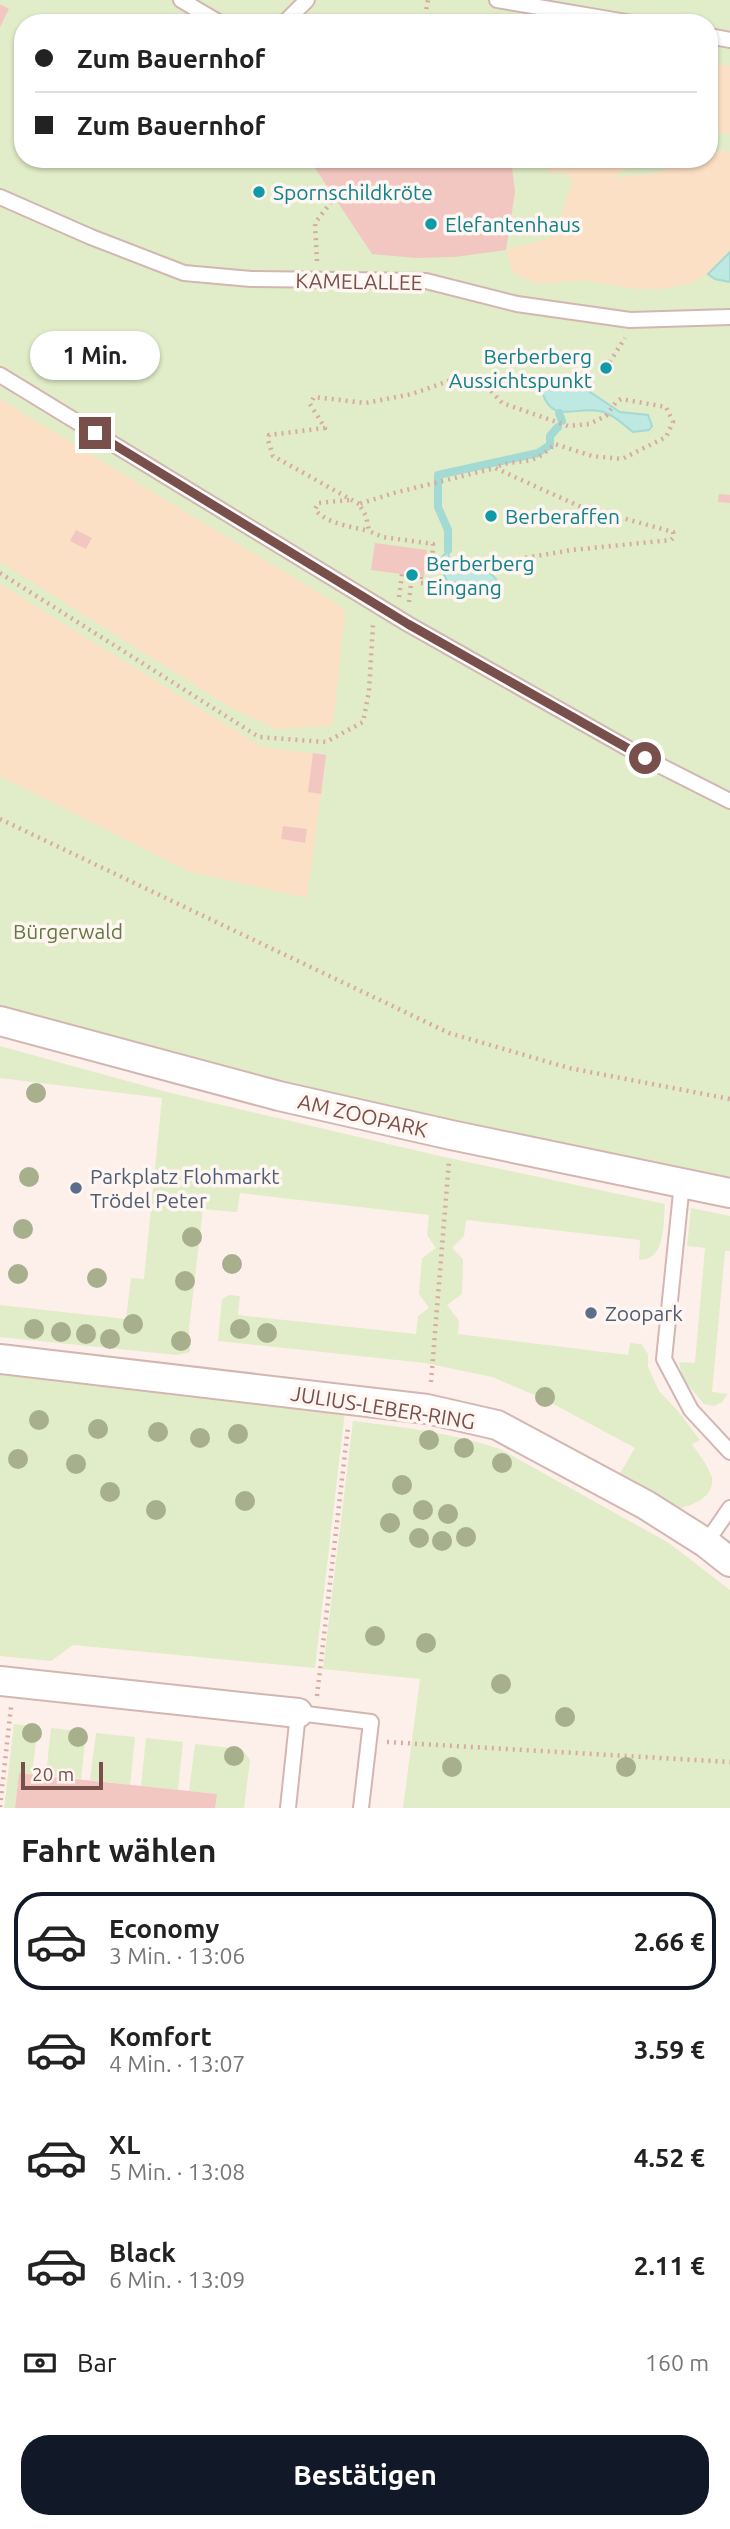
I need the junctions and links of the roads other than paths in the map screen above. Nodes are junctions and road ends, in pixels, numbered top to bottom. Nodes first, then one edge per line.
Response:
1 (181, 0) edge
2 (307, 0) edge
3 (497, 0) edge
4 (205, 14) edge
5 (293, 14) edge
6 (579, 14) edge
7 (0, 198) edge
8 (730, 317) edge
9 (0, 375) edge
10 (730, 801) edge
11 (0, 1021) edge
12 (682, 1183) junction
13 (730, 1193) edge
14 (0, 1359) edge
15 (730, 1452) edge
16 (730, 1508) edge
17 (706, 1543) junction
18 (730, 1562) edge
19 (7, 1681) edge
20 (307, 1714) junction
21 (288, 1808) edge
22 (361, 1808) edge

1 - 4 lane
2 - 5 lane
3 - 6 lane
7 - 8 lane, KAMELALLEE
9 - 10 lane
11 - 12 street, AM ZOOPARK
12 - 13 street, AM ZOOPARK
12 - 15 lane
14 - 17 street, JULIUS-LEBER-RING
16 - 17 lane
17 - 18 street, JULIUS-LEBER-RING
19 - 20 street
20 - 21 lane
20 - 22 lane

